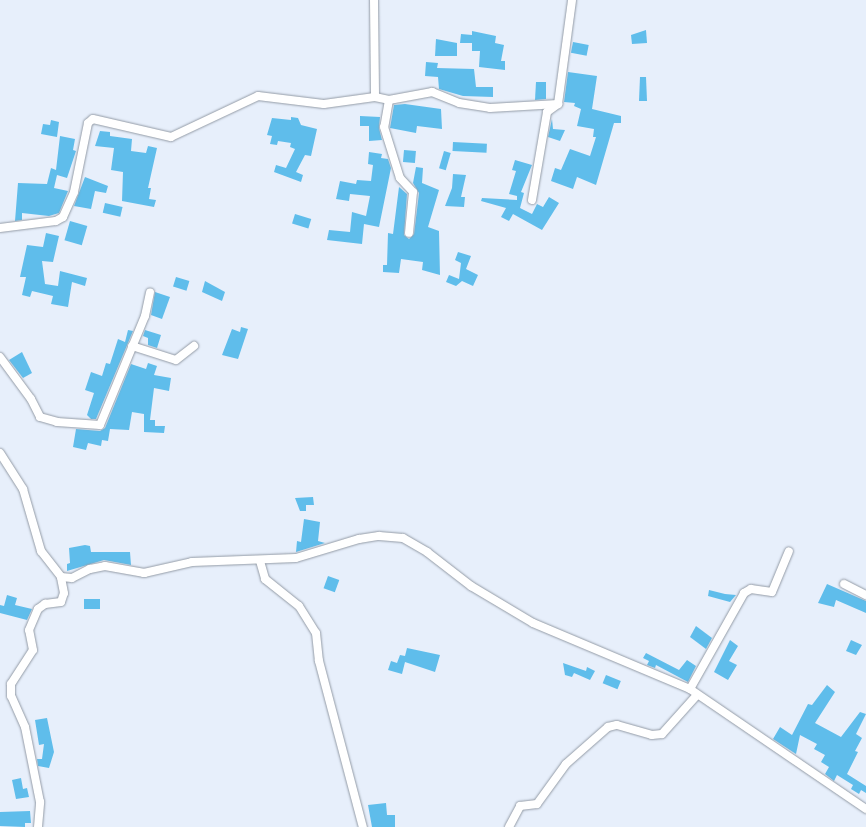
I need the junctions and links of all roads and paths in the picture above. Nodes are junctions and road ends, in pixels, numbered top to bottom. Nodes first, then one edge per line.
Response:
1 (374, 0) edge
2 (572, 0) edge
3 (375, 97) junction
4 (389, 100) junction
5 (558, 104) junction
6 (532, 200) dead end
7 (0, 228) edge
8 (409, 233) dead end
9 (150, 293) dead end
10 (132, 346) junction
11 (194, 346) dead end
12 (0, 357) edge
13 (0, 453) edge
14 (789, 551) dead end
15 (260, 561) junction
16 (61, 577) junction
17 (844, 584) dead end
18 (866, 595) edge
19 (690, 690) junction
20 (697, 694) junction
21 (864, 804) edge
22 (38, 827) edge
23 (363, 827) edge
24 (509, 827) edge

1 - 3 street
2 - 5 street
3 - 4 street
3 - 7 street
4 - 5 street
4 - 8 street
5 - 6 street
9 - 10 street
10 - 11 street
10 - 12 street
13 - 16 street
14 - 19 street
15 - 16 street
15 - 19 street
15 - 23 street
16 - 22 street
17 - 18 street
19 - 20 street
20 - 21 street
20 - 24 street

